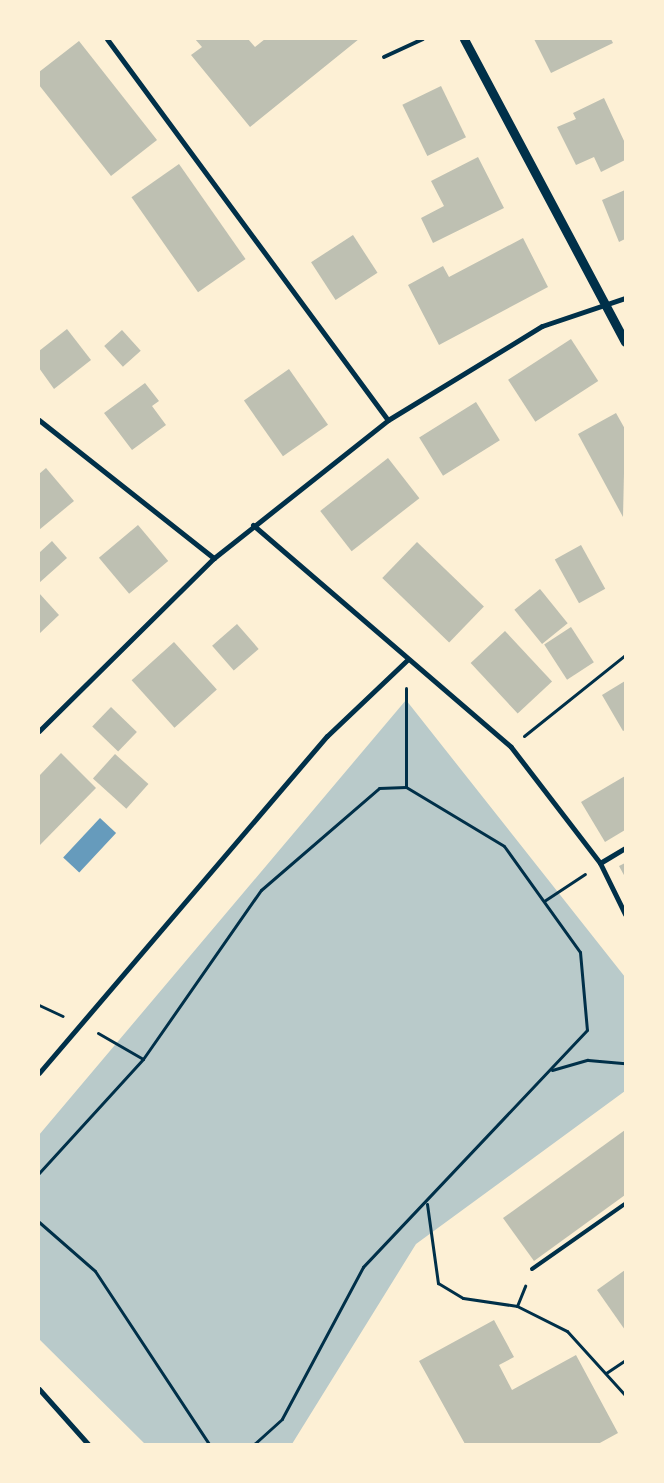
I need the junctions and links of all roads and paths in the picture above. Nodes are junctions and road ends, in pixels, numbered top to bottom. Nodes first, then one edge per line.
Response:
1 (107, 39) edge
2 (423, 39) edge
3 (464, 39) edge
4 (384, 57) dead end
5 (625, 298) edge
6 (604, 306) junction
7 (625, 342) edge
8 (39, 420) edge
9 (388, 420) junction
10 (253, 525) junction
11 (214, 558) junction
12 (625, 655) edge
13 (406, 660) junction
14 (39, 731) edge
15 (511, 747) junction
16 (406, 787) junction
17 (625, 848) edge
18 (600, 864) junction
19 (544, 901) junction
20 (625, 914) edge
21 (39, 1005) edge
22 (80, 1023) junction
23 (143, 1059) junction
24 (625, 1063) edge
25 (550, 1071) junction
26 (39, 1072) edge
27 (39, 1173) edge
28 (427, 1203) junction
29 (625, 1204) edge
30 (39, 1222) edge
31 (532, 1268) dead end
32 (625, 1360) edge
33 (606, 1373) junction
34 (39, 1389) edge
35 (625, 1395) edge
36 (88, 1444) edge
37 (209, 1444) edge
38 (254, 1444) edge

1 - 9 street
2 - 4 lane
3 - 6 street
5 - 6 street
6 - 7 street
6 - 9 street
8 - 11 street
9 - 10 street
10 - 11 street
10 - 13 street
11 - 14 street
12 - 15 path
13 - 15 street
13 - 16 path
13 - 22 street
15 - 18 street
16 - 19 path
16 - 23 path
17 - 18 street
18 - 19 path
18 - 20 street
19 - 25 path
21 - 22 path
22 - 23 path
22 - 26 street
23 - 27 path
24 - 25 path
25 - 28 path
28 - 33 path
28 - 38 path
29 - 31 lane
30 - 37 path
32 - 33 path
33 - 35 path
34 - 36 street

